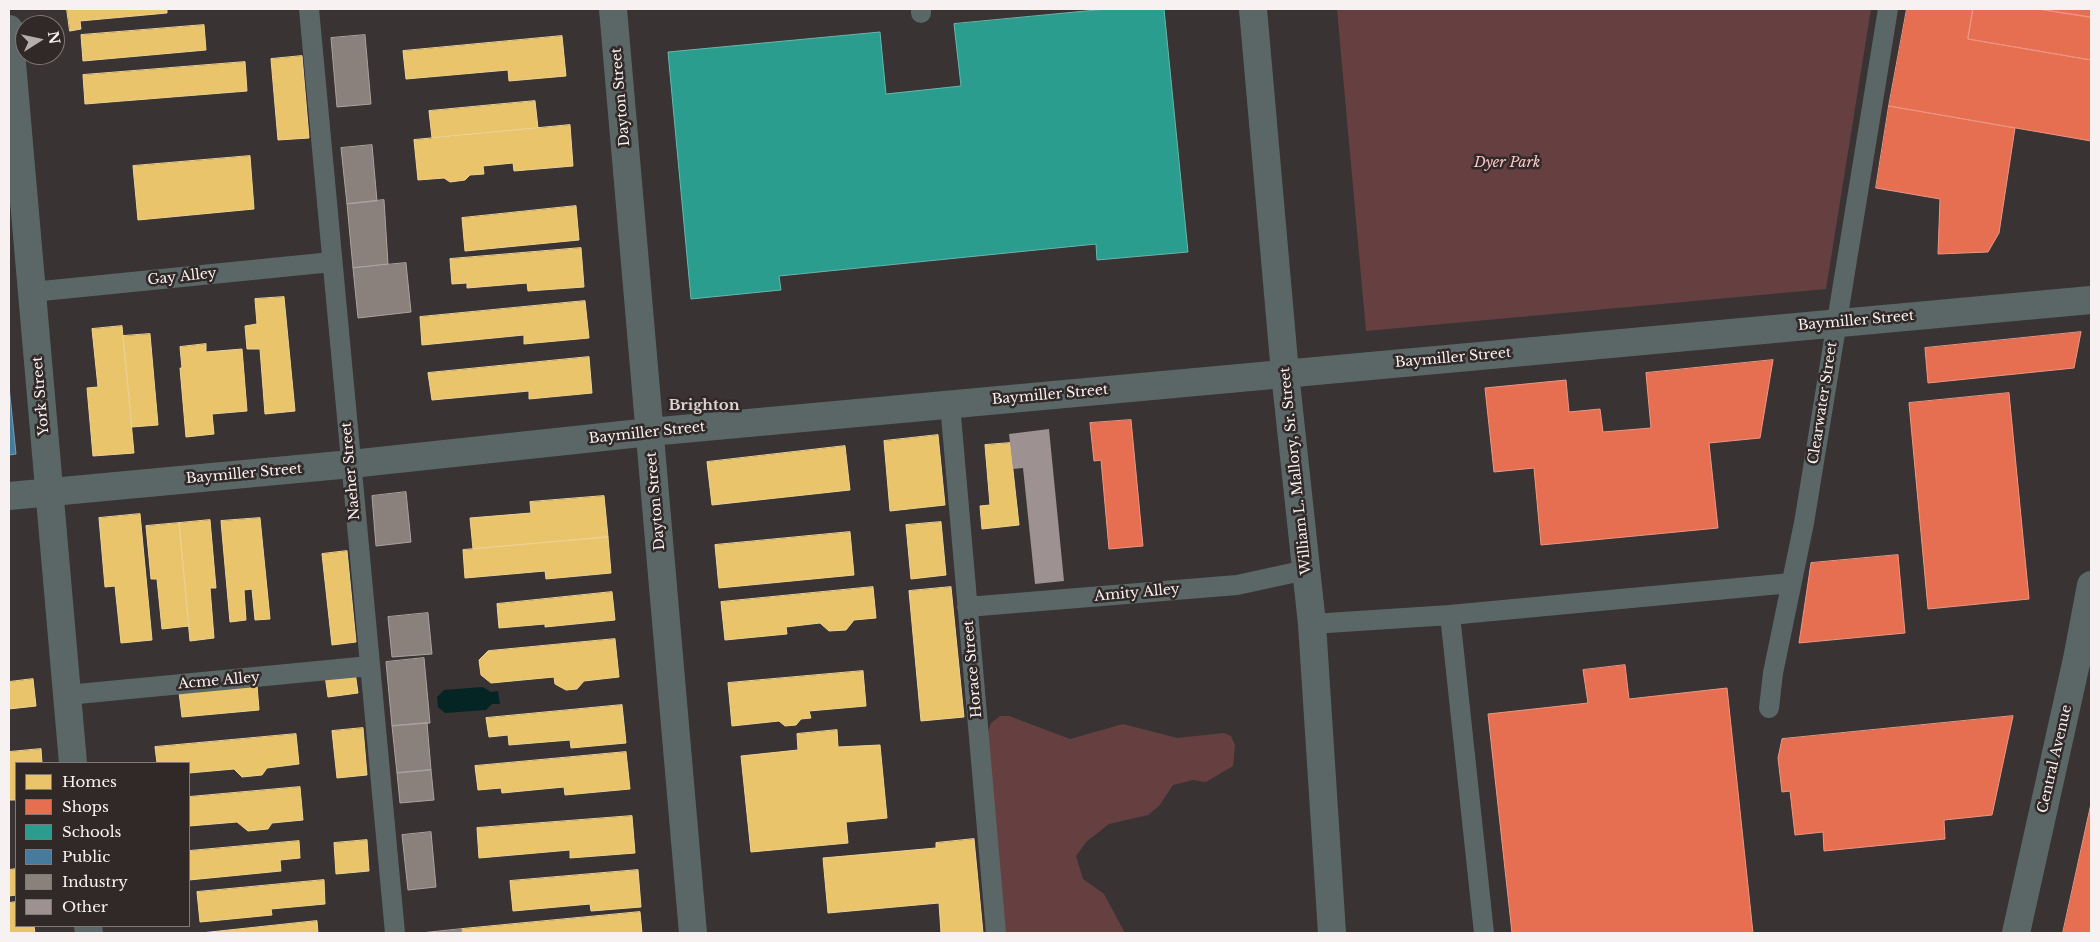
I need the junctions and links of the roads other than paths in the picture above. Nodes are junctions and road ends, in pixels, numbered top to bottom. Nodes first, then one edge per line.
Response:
1 (309, 9) edge
2 (613, 9) edge
3 (1253, 9) edge
4 (1888, 9) edge
5 (9, 29) edge
6 (332, 262) junction
7 (32, 292) junction
8 (2091, 300) edge
9 (1836, 322) junction
10 (1285, 373) junction
11 (950, 404) junction
12 (650, 432) junction
13 (351, 464) junction
14 (49, 492) junction
15 (9, 496) edge
16 (1306, 570) junction
17 (1791, 583) junction
18 (2091, 585) edge
19 (967, 607) junction
20 (1450, 615) junction
21 (1312, 624) junction
22 (370, 666) junction
23 (67, 695) junction
24 (1768, 708) dead end
25 (73, 762) edge
26 (395, 933) edge
27 (693, 933) edge
28 (996, 933) edge
29 (1332, 933) edge
30 (1484, 933) edge
31 (2016, 933) edge

1 - 6 lane, Naeher Street
2 - 12 street, Dayton Street
3 - 10 street, William L. Mallory, Sr. Street
4 - 9 lane, Clearwater Street
5 - 7 street, York Street
6 - 7 lane, Gay Alley
6 - 13 lane, Naeher Street
7 - 14 street, York Street
8 - 9 street, Baymiller Street
9 - 10 street, Baymiller Street
9 - 17 lane, Clearwater Street
10 - 11 street, Baymiller Street
10 - 16 street, William L. Mallory, Sr. Street
11 - 12 street, Baymiller Street
11 - 19 lane, Horace Street
12 - 13 street, Baymiller Street
12 - 27 street, Dayton Street
13 - 14 street, Baymiller Street
13 - 22 lane, Naeher Street
14 - 15 street, Baymiller Street
14 - 23 street, York Street
16 - 19 lane, Amity Alley
16 - 21 street, William L. Mallory, Sr. Street
17 - 20 lane
17 - 24 lane, Clearwater Street
18 - 31 street, Central Avenue
19 - 28 lane, Horace Street
20 - 21 lane
20 - 30 lane
21 - 29 street, William L. Mallory, Sr. Street
22 - 23 lane, Acme Alley
22 - 26 lane, Naeher Street
23 - 25 street, York Street

